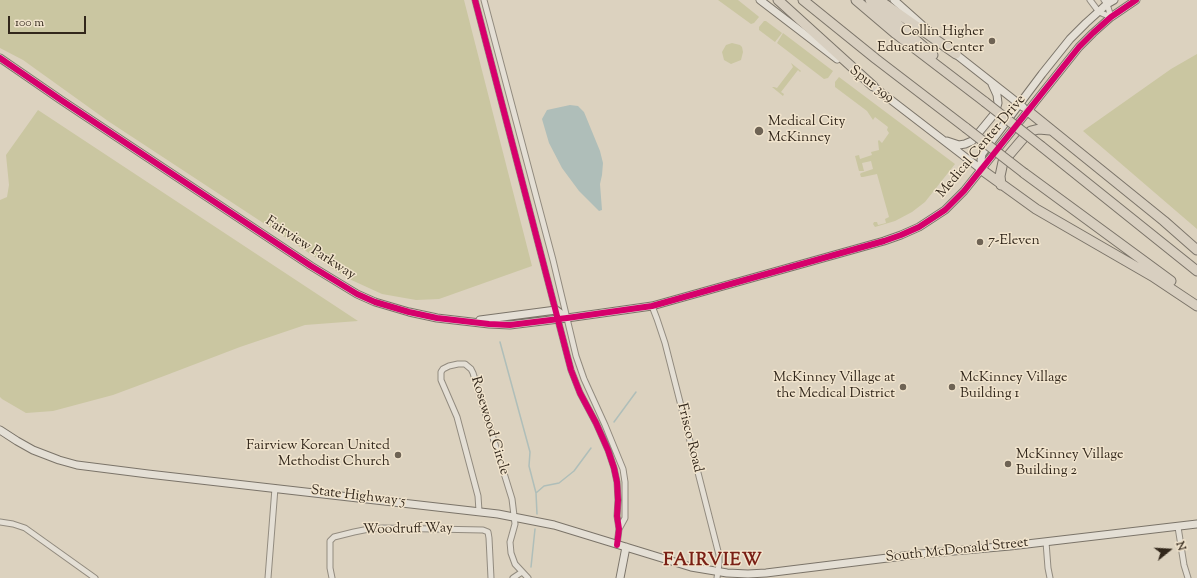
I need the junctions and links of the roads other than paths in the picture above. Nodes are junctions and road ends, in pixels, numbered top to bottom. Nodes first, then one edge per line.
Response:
1 (475, 0) edge
2 (484, 0) edge
3 (760, 0) edge
4 (778, 0) edge
5 (803, 0) edge
6 (856, 0) edge
7 (870, 0) edge
8 (879, 0) edge
9 (894, 0) edge
10 (1090, 0) edge
11 (1114, 0) edge
12 (1136, 0) edge
13 (1105, 2) edge
14 (1099, 12) junction
15 (1111, 17) junction
16 (956, 54) junction
17 (0, 58) edge
18 (991, 82) junction
19 (873, 86) junction
20 (970, 90) junction
21 (509, 96) junction
22 (500, 98) junction
23 (1020, 104) junction
24 (1028, 112) junction
25 (1052, 131) junction
26 (943, 140) junction
27 (982, 170) junction
28 (1001, 185) junction
29 (542, 220) junction
30 (533, 222) junction
31 (1197, 250) edge
32 (1197, 271) edge
33 (1197, 301) edge
34 (652, 306) junction
35 (1197, 306) edge
36 (556, 310) junction
37 (567, 318) junction
38 (558, 319) junction
39 (468, 321) junction
40 (603, 420) junction
41 (596, 423) junction
42 (0, 430) edge
43 (274, 488) junction
44 (479, 511) junction
45 (515, 517) junction
46 (0, 522) edge
47 (1197, 524) edge
48 (1178, 527) junction
49 (619, 529) junction
50 (1046, 542) junction
51 (617, 545) junction
52 (626, 547) junction
53 (522, 572) junction
54 (718, 575) edge
55 (95, 578) edge
56 (268, 578) edge
57 (332, 578) edge
58 (490, 578) edge
59 (513, 578) edge
60 (528, 578) edge
61 (620, 578) edge
62 (1050, 578) edge
63 (1188, 578) edge

1 - 22 street
2 - 21 street
3 - 19 main road, Spur 399
4 - 19 highway
5 - 33 highway, bridge
6 - 20 highway
7 - 20 highway
8 - 16 highway
9 - 16 main road
10 - 14 street
11 - 13 main road, Medical Center Drive
12 - 15 main road, Medical Center Drive
13 - 14 main road, Medical Center Drive
13 - 15 street
14 - 15 street
14 - 23 main road, Medical Center Drive
15 - 24 main road, Medical Center Drive
16 - 18 main road
17 - 39 main road, Fairview Parkway
18 - 23 main road
18 - 26 main road
19 - 26 main road, Spur 399
20 - 32 highway, bridge
21 - 22 street
21 - 29 street
22 - 30 street
23 - 24 main road
23 - 27 main road, Medical Center Drive
24 - 25 highway
24 - 27 main road, Medical Center Drive
25 - 28 highway
25 - 31 highway
26 - 27 main road, Spur 399
27 - 28 highway
27 - 34 main road, Medical Center Drive
28 - 35 highway
29 - 30 street
29 - 37 street
30 - 36 street
34 - 37 main road, Fairview Parkway
34 - 54 street, Frisco Road
36 - 37 main road
36 - 38 street
36 - 39 main road, Fairview Parkway
37 - 38 main road, Fairview Parkway
37 - 40 street
38 - 39 main road, Fairview Parkway
38 - 41 street
40 - 41 street
40 - 49 street
41 - 49 street
42 - 43 main road, State Highway 5
43 - 44 main road, State Highway 5
43 - 56 street
44 - 45 main road, State Highway 5
44 - 45 street, Rosewood Circle
45 - 51 main road, State Highway 5
45 - 53 street
46 - 55 street
47 - 48 main road, South McDonald Street
48 - 50 main road, South McDonald Street
48 - 63 street
49 - 51 street
50 - 54 main road, South McDonald Street
50 - 62 street
51 - 52 main road, State Highway 5
52 - 54 main road, State Highway 5
52 - 61 main road
53 - 59 street
53 - 60 street
57 - 58 street, Woodruff Way

